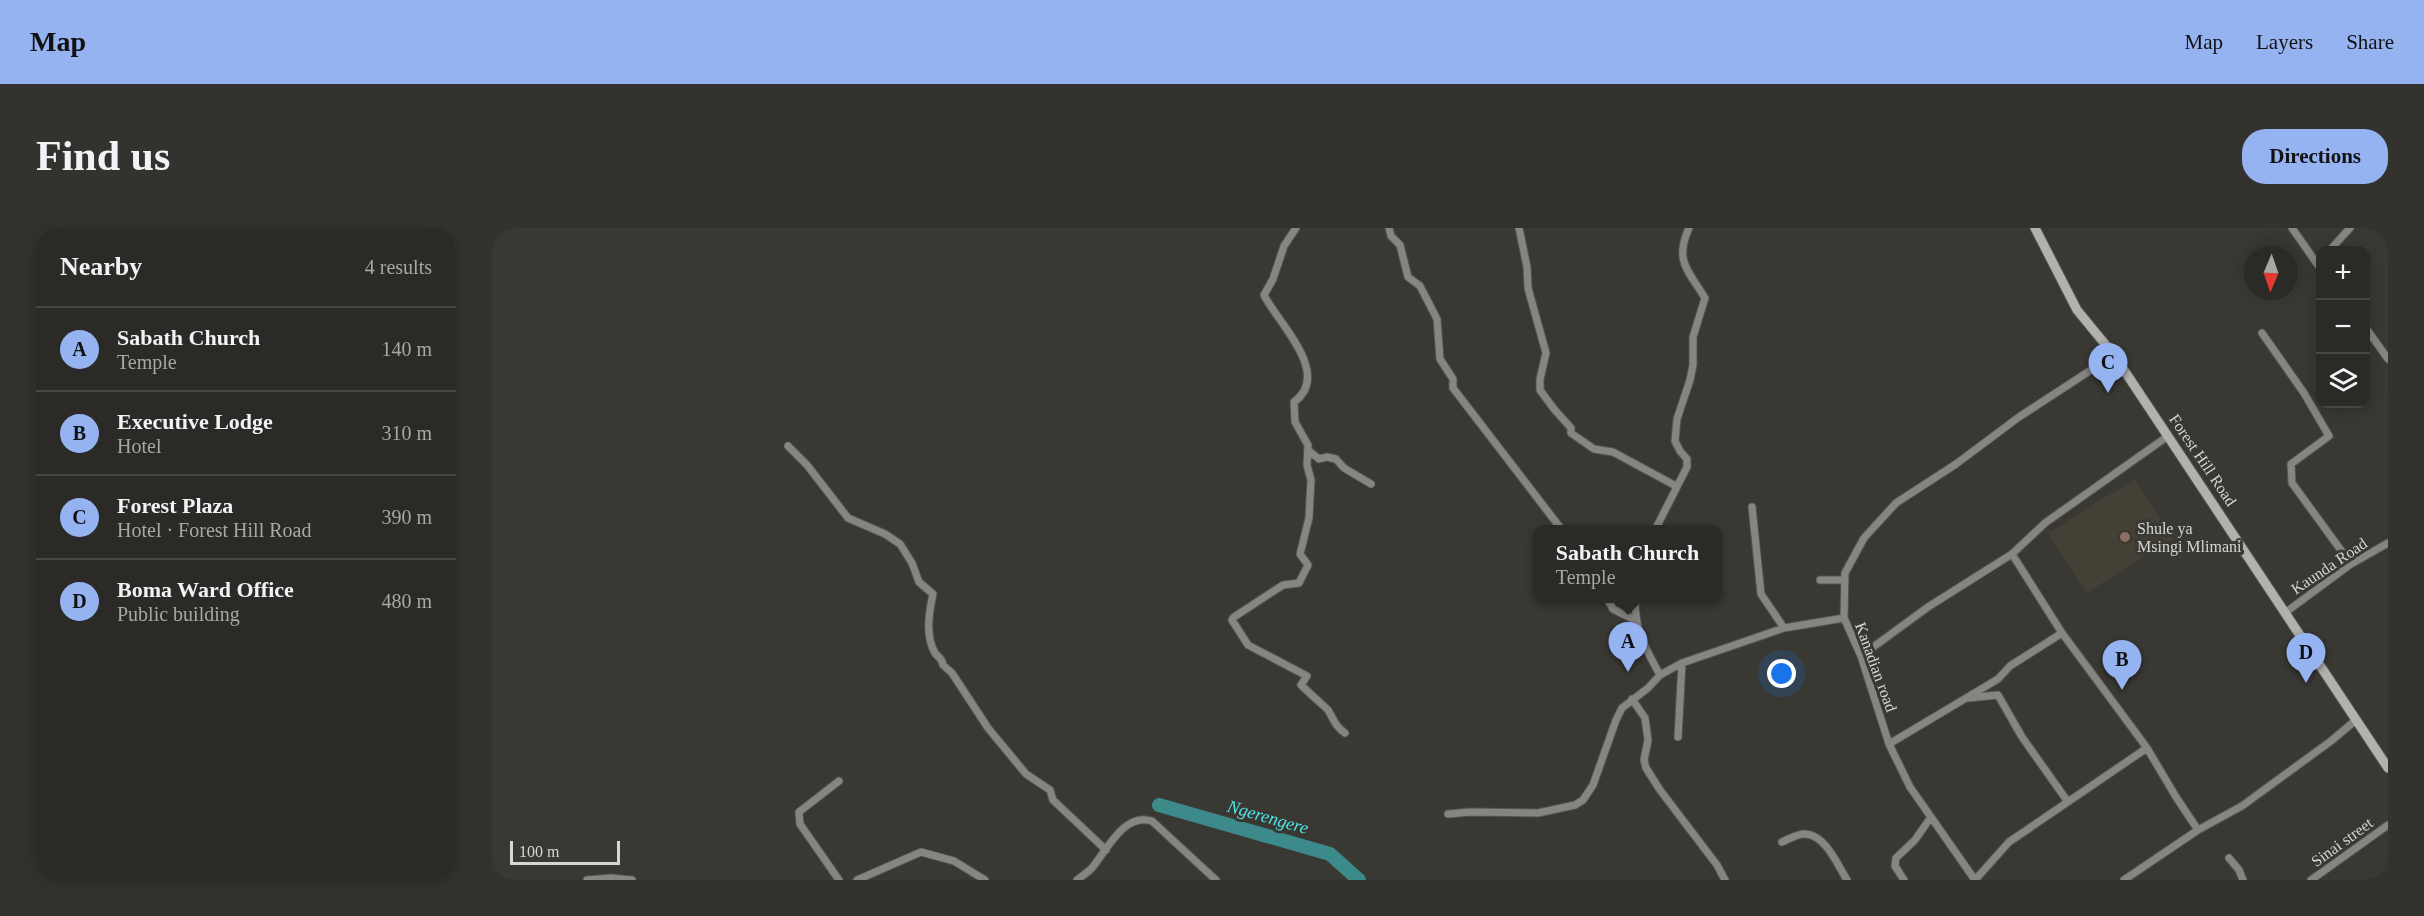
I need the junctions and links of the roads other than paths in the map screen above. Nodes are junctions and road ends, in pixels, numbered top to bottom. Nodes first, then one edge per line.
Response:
1 (1296, 228) edge
2 (1389, 228) edge
3 (1519, 228) edge
4 (1689, 228) edge
5 (2036, 228) edge
6 (2292, 228) edge
7 (2350, 228) edge
8 (2334, 246) edge
9 (2316, 260) edge
10 (2262, 333) dead end
11 (2370, 334) edge
12 (2114, 355) junction
13 (2388, 359) edge
14 (2168, 436) junction
15 (788, 446) dead end
16 (1309, 451) junction
17 (1371, 484) dead end
18 (1676, 486) junction
19 (1752, 507) dead end
20 (1558, 525) edge
21 (1657, 525) edge
22 (2388, 543) edge
23 (2012, 554) junction
24 (2351, 564) junction
25 (1820, 580) dead end
26 (1845, 580) junction
27 (1609, 603) edge
28 (1635, 603) edge
29 (2286, 612) junction
30 (1844, 618) junction
31 (1635, 620) junction
32 (1784, 628) junction
33 (2062, 633) junction
34 (1861, 656) junction
35 (1683, 663) junction
36 (1660, 675) junction
37 (1998, 679) junction
38 (1998, 695) junction
39 (1966, 698) junction
40 (1632, 699) junction
41 (2356, 720) junction
42 (1345, 733) dead end
43 (1678, 737) dead end
44 (1889, 744) junction
45 (2147, 748) junction
46 (2388, 768) edge
47 (839, 781) dead end
48 (2068, 802) junction
49 (1448, 814) dead end
50 (1931, 817) junction
51 (2388, 825) edge
52 (2198, 830) junction
53 (1782, 842) dead end
54 (1106, 850) junction
55 (2229, 858) dead end
56 (586, 880) edge
57 (632, 880) edge
58 (839, 880) edge
59 (857, 880) edge
60 (985, 880) edge
61 (1077, 880) edge
62 (1216, 880) edge
63 (1725, 880) edge
64 (1847, 880) edge
65 (1904, 880) edge
66 (1976, 880) edge
67 (2124, 880) edge
68 (2243, 880) edge
69 (2312, 880) edge

1 - 16 street
2 - 20 street
3 - 18 street
4 - 18 street
5 - 12 street, Forest Hill Road
6 - 9 street
7 - 8 street
10 - 24 street
11 - 13 street
12 - 14 street, Forest Hill Road
12 - 26 street, Kanadian road
14 - 23 street
14 - 29 street, Forest Hill Road
15 - 54 street
16 - 17 street
16 - 42 street
18 - 21 street
19 - 32 street
22 - 24 street, Kaunda Road
23 - 33 street
23 - 34 street
24 - 29 street, Kaunda Road
25 - 26 street
26 - 30 street, Kanadian road
27 - 31 street
28 - 31 street
29 - 41 street, Forest Hill Road
30 - 32 street
30 - 34 street, Kanadian road
31 - 36 street
32 - 35 street
33 - 37 street
33 - 45 street
34 - 44 street, Kanadian road
35 - 36 street
35 - 43 street
36 - 40 street
37 - 38 street
37 - 39 street
38 - 39 street
38 - 48 street
39 - 44 street
40 - 49 street
40 - 63 street
41 - 46 street, Forest Hill Road
41 - 52 street
44 - 50 street, Kanadian road
45 - 48 street
45 - 52 street
47 - 58 street
48 - 66 street
50 - 65 street
50 - 66 street, Kanadian road
51 - 69 street, Sinai street
52 - 67 street
53 - 64 street
54 - 61 street
54 - 62 street
55 - 68 street
56 - 57 street
59 - 60 street

